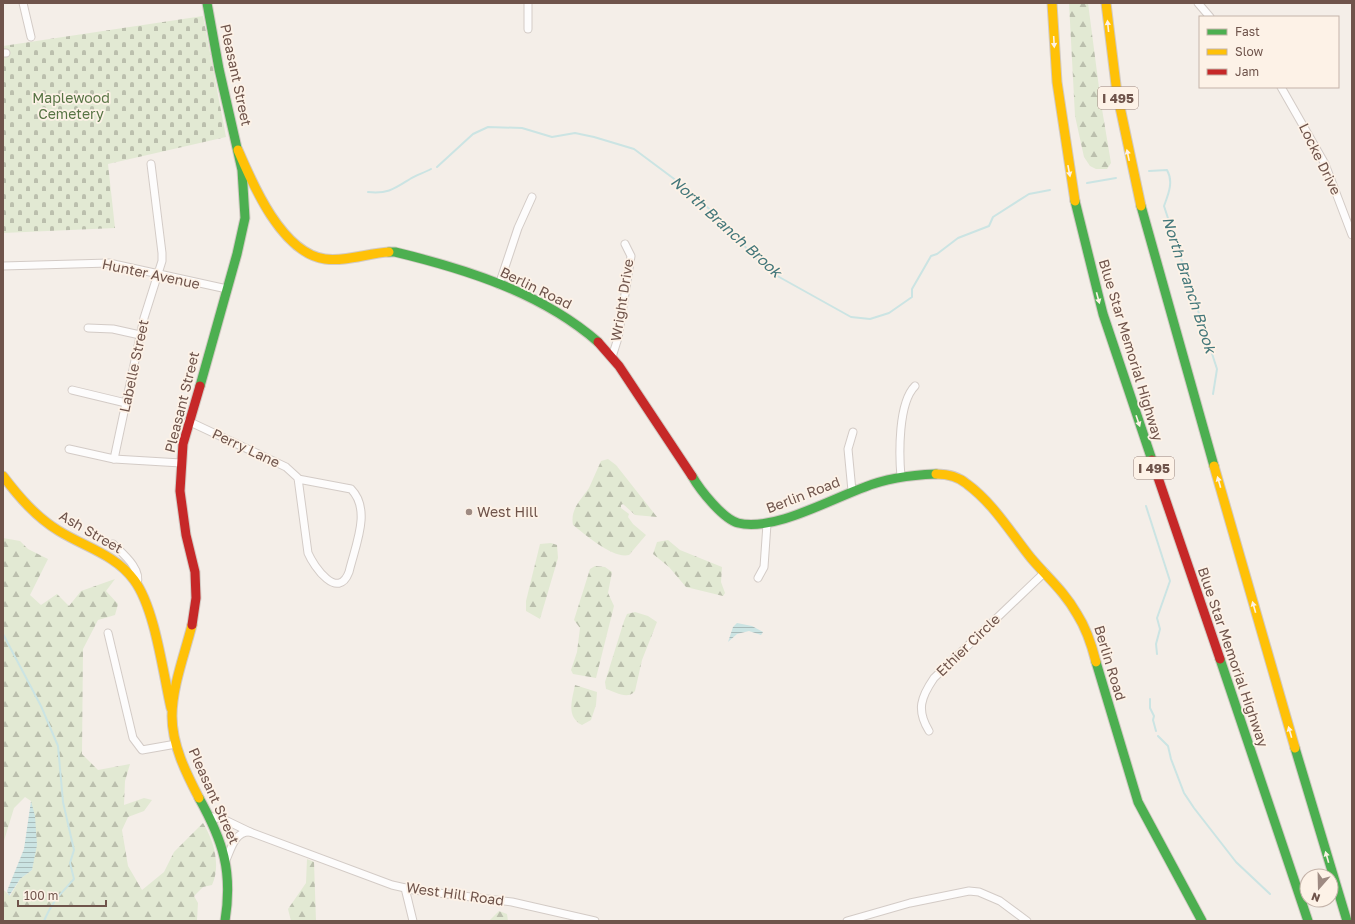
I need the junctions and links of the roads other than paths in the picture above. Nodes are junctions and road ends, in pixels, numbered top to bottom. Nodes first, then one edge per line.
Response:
1 (24, 3) edge
2 (207, 3) edge
3 (528, 3) edge
4 (1052, 3) edge
5 (1106, 3) edge
6 (1198, 3) edge
7 (1209, 16) edge
8 (528, 30) dead end
9 (31, 37) dead end
10 (1282, 88) edge
11 (238, 150) junction
12 (151, 164) dead end
13 (532, 197) dead end
14 (1352, 235) edge
15 (625, 244) dead end
16 (3, 266) edge
17 (157, 274) junction
18 (498, 285) junction
19 (227, 290) junction
20 (88, 328) dead end
21 (140, 335) junction
22 (612, 357) junction
23 (916, 386) dead end
24 (72, 390) dead end
25 (126, 403) junction
26 (188, 421) junction
27 (853, 432) dead end
28 (69, 449) dead end
29 (114, 459) junction
30 (181, 463) junction
31 (3, 476) edge
32 (901, 477) junction
33 (298, 479) junction
34 (852, 491) junction
35 (767, 524) junction
36 (113, 544) dead end
37 (1045, 572) junction
38 (758, 578) dead end
39 (137, 584) junction
40 (108, 633) dead end
41 (163, 672) junction
42 (180, 675) junction
43 (172, 715) junction
44 (930, 730) dead end
45 (176, 744) junction
46 (209, 816) junction
47 (250, 832) junction
48 (226, 860) junction
49 (405, 888) junction
50 (225, 921) edge
51 (413, 921) edge
52 (595, 921) edge
53 (847, 921) edge
54 (1027, 921) edge
55 (1202, 921) edge
56 (1308, 921) edge
57 (1347, 921) edge

1 - 9 street
2 - 11 main road, Pleasant Street
3 - 8 street
4 -> 56 main road, Blue Star Memorial Highway / I 495
57 -> 5 main road, Blue Star Memorial Highway / I 495
6 - 7 street
10 - 14 street, Locke Drive
11 - 18 main road, Berlin Road
11 - 19 main road, Pleasant Street
12 - 17 street, Labelle Street
13 - 18 street
15 - 22 street, Wright Drive
16 - 17 street, Hunter Avenue
17 - 19 street, Hunter Avenue
17 - 21 street, Labelle Street
18 - 22 main road, Berlin Road
19 - 26 main road, Pleasant Street
20 - 21 street
21 - 25 street, Labelle Street
22 - 35 main road, Berlin Road
23 - 32 street
24 - 25 street
25 - 29 street, Labelle Street
26 - 30 main road, Pleasant Street
26 - 33 street, Perry Lane
27 - 34 street
28 - 29 street
29 - 30 street
30 - 42 main road, Pleasant Street
31 - 39 main road, Ash Street
32 - 34 main road, Berlin Road
32 - 37 main road, Berlin Road
33 - 33 street
34 - 35 main road, Berlin Road
35 - 38 street
36 - 39 street
37 - 44 street, Ethier Circle
37 - 55 main road, Berlin Road
39 - 41 main road, Ash Street
40 - 45 street
41 - 42 main road
41 - 43 main road, Ash Street
42 - 43 main road, Pleasant Street
43 - 45 main road, Pleasant Street
45 - 46 main road, Pleasant Street
46 - 47 street, West Hill Road
46 - 48 main road, Pleasant Street
47 - 48 street
47 - 49 street, West Hill Road
48 - 50 main road, Pleasant Street
49 - 51 street
49 - 52 street, West Hill Road
53 - 54 street

